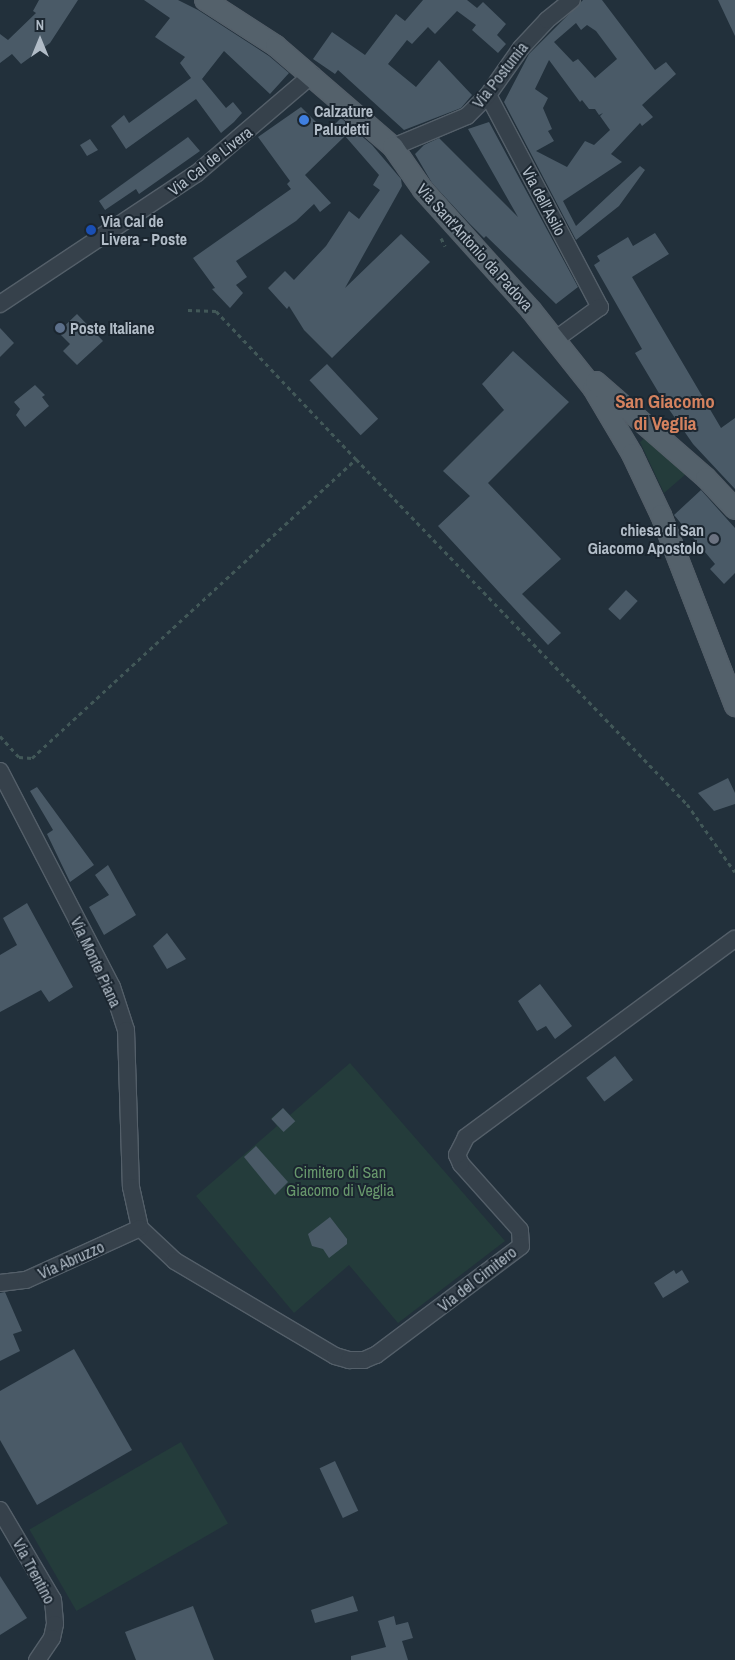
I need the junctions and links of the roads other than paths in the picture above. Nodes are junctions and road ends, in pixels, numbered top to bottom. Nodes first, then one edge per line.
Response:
1 (205, 0) edge
2 (572, 0) edge
3 (312, 75) junction
4 (488, 95) junction
5 (393, 147) junction
6 (0, 304) edge
7 (556, 339) junction
8 (578, 368) junction
9 (735, 510) edge
10 (731, 682) edge
11 (735, 706) edge
12 (0, 770) edge
13 (735, 939) edge
14 (140, 1228) junction
15 (0, 1283) edge
16 (0, 1510) edge
17 (37, 1660) edge

1 - 3 main road, Via Sant'Antonio da Padova
2 - 4 street, Via Postumia
3 - 5 main road, Via Sant'Antonio da Padova
3 - 6 street, Via Cal de Livera
4 - 5 street, Via Postumia
4 - 7 street, Via dell'Asilo
5 - 7 main road, Via Sant'Antonio da Padova
7 - 8 main road, Via Sant'Antonio da Padova
8 - 9 main road
8 - 10 main road
10 - 11 main road
12 - 14 street, Via Monte Piana
13 - 14 street, Via del Cimitero
14 - 15 street, Via Abruzzo
16 - 17 street, Via Trentino

